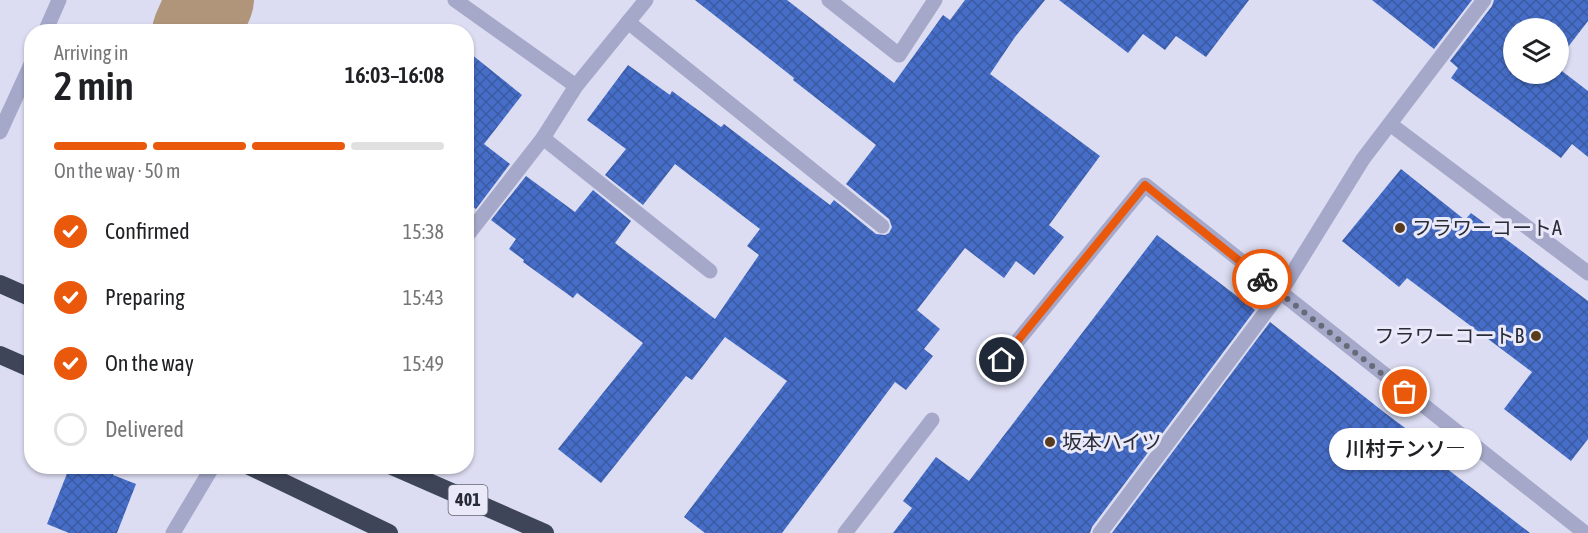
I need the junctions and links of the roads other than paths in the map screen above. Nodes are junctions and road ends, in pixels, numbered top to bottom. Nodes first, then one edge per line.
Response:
1 (59, 0) edge
2 (455, 0) edge
3 (646, 0) edge
4 (829, 0) edge
5 (935, 0) edge
6 (1484, 0) edge
7 (627, 22) junction
8 (48, 24) edge
9 (24, 80) edge
10 (576, 86) junction
11 (1390, 124) junction
12 (0, 132) edge
13 (543, 138) junction
14 (882, 226) dead end
15 (474, 227) edge
16 (710, 271) dead end
17 (1588, 273) edge
18 (0, 284) edge
19 (1280, 293) junction
20 (24, 294) edge
21 (0, 355) edge
22 (1002, 360) dead end
23 (24, 366) edge
24 (932, 420) dead end
25 (208, 474) edge
26 (266, 474) edge
27 (410, 474) edge
28 (173, 533) edge
29 (389, 533) edge
30 (545, 533) edge
31 (844, 533) edge
32 (1100, 533) edge
33 (1585, 533) edge

1 - 8 street
2 - 10 street
3 - 7 street
4 - 5 street
6 - 11 street
7 - 10 street
7 - 14 street
9 - 12 street
10 - 13 street
11 - 17 street
11 - 19 street
13 - 15 street
13 - 16 street
18 - 20 highway
19 - 22 street
19 - 32 street
19 - 33 street
21 - 23 highway
24 - 31 street
25 - 28 street
26 - 29 highway
27 - 30 highway, 401

